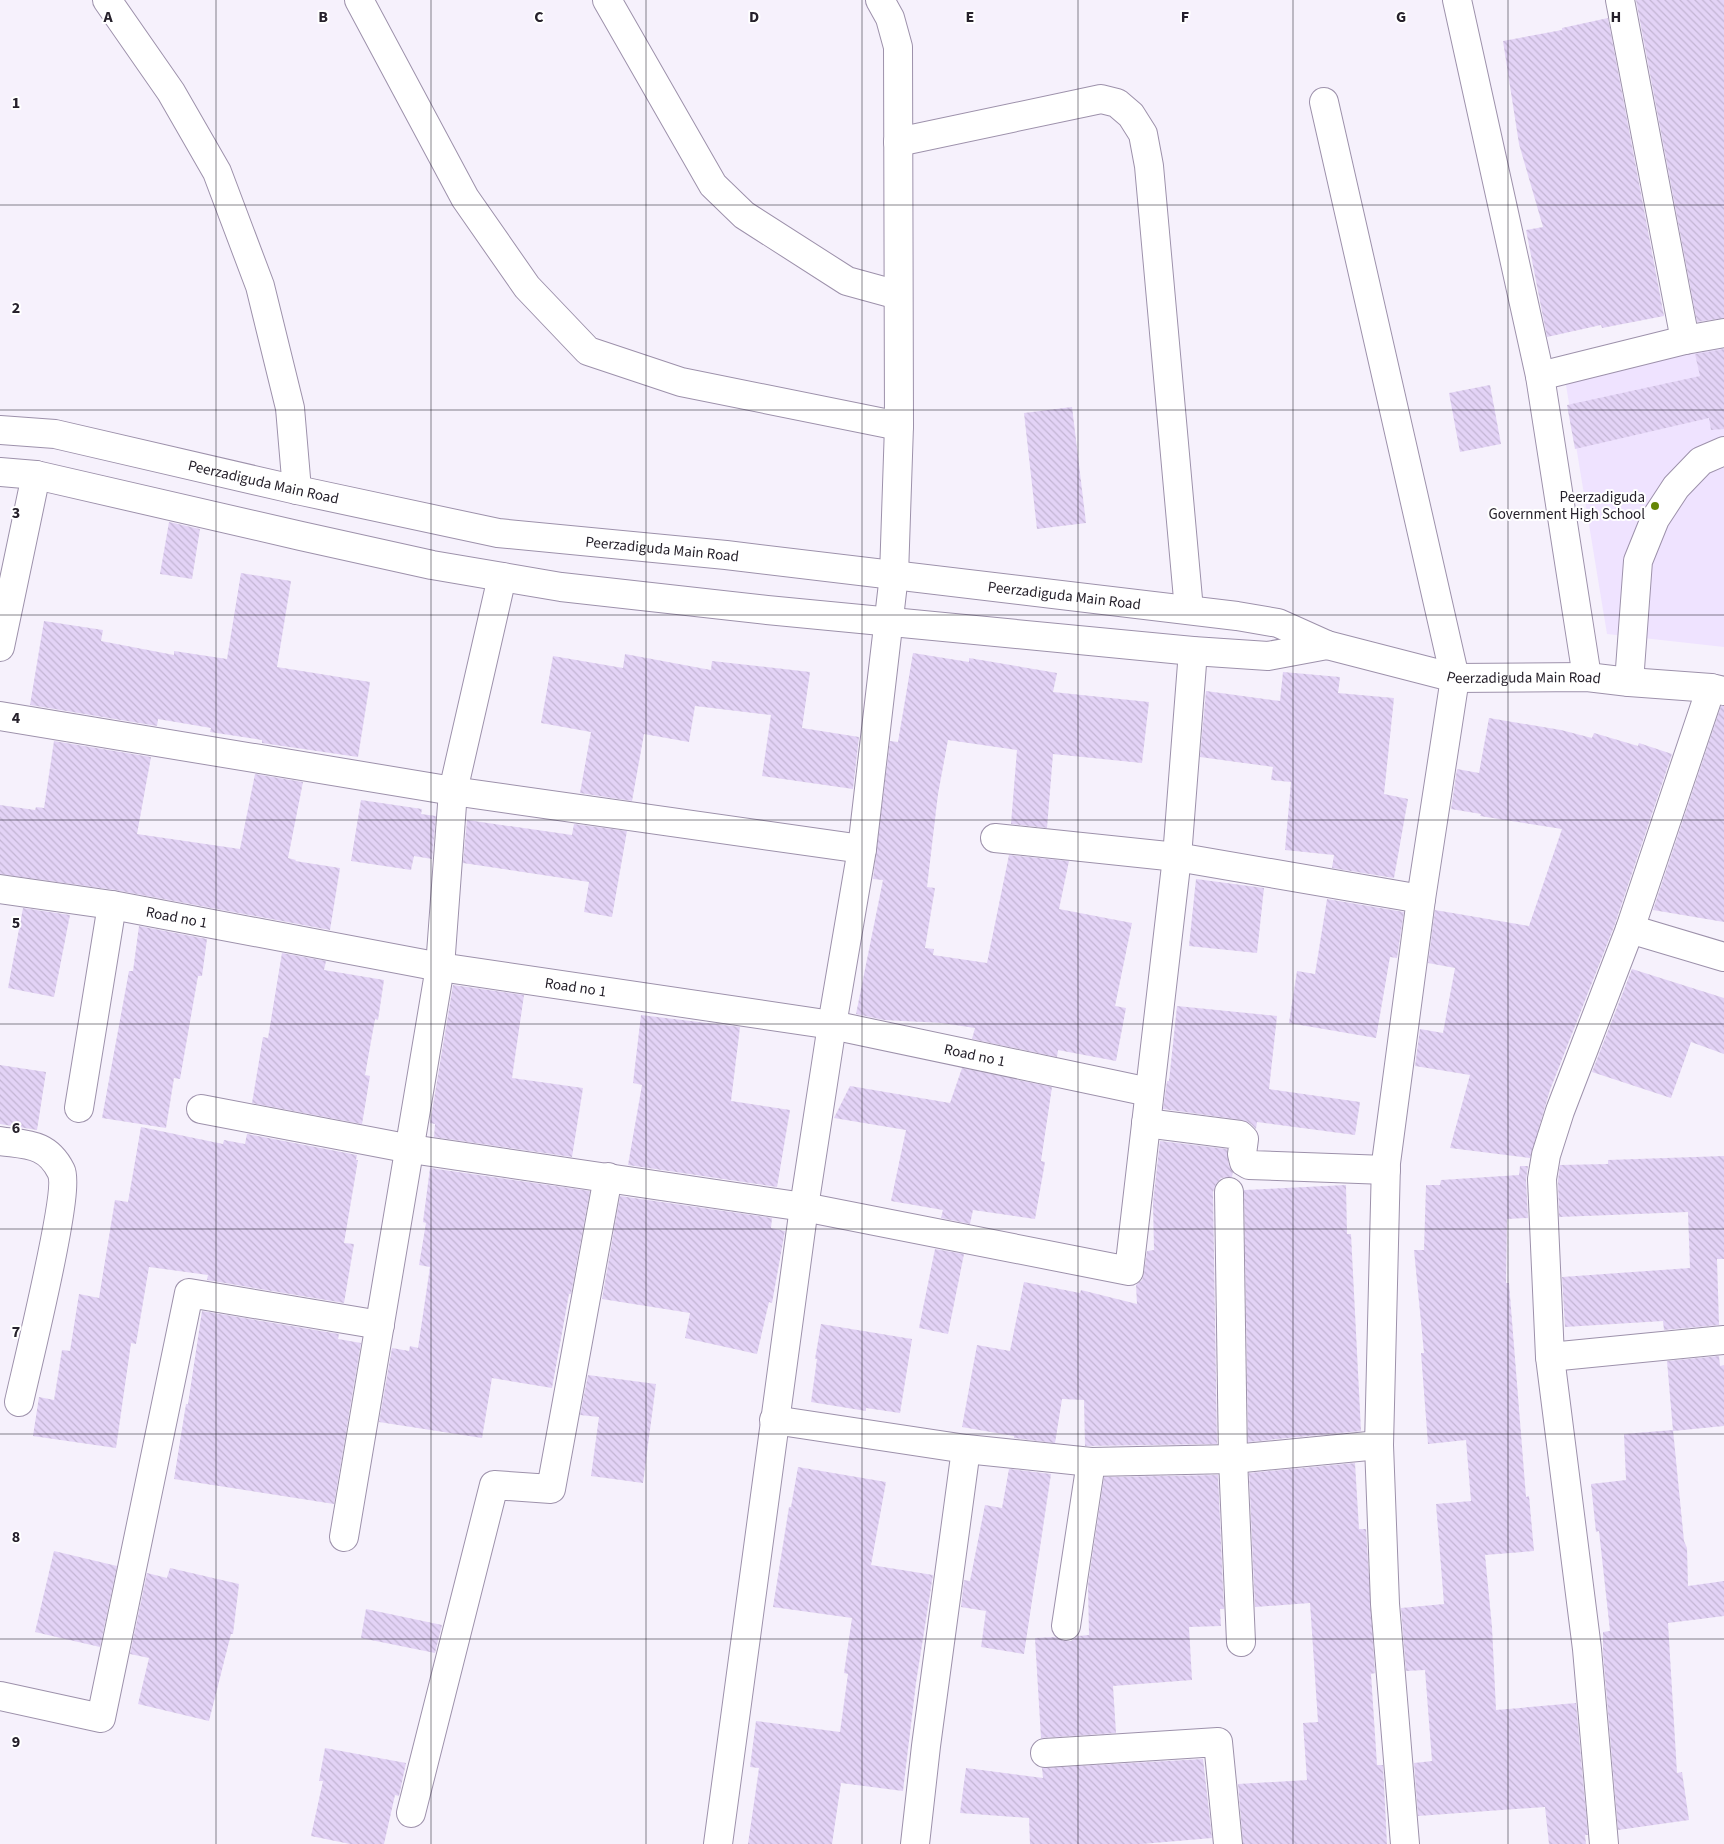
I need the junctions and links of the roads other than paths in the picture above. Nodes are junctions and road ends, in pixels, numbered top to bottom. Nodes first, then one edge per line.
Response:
1 (107, 0) edge
2 (359, 0) edge
3 (607, 0) edge
4 (880, 0) edge
5 (1457, 0) edge
6 (1620, 0) edge
7 (1324, 102) dead end
8 (898, 142) junction
9 (898, 295) junction
10 (1724, 333) edge
11 (1685, 340) junction
12 (1540, 376) junction
13 (899, 426) junction
14 (0, 430) edge
15 (1724, 451) edge
16 (0, 472) edge
17 (36, 474) junction
18 (297, 490) junction
19 (894, 575) junction
20 (502, 577) junction
21 (1189, 610) junction
22 (889, 622) junction
23 (1327, 645) junction
24 (0, 646) edge
25 (1193, 651) junction
26 (1587, 677) junction
27 (1455, 678) junction
28 (1629, 682) junction
29 (1717, 689) edge
30 (0, 716) edge
31 (453, 791) junction
32 (995, 838) dead end
33 (862, 849) junction
34 (1176, 857) junction
35 (0, 889) edge
36 (1421, 899) junction
37 (112, 905) junction
38 (1630, 929) junction
39 (1724, 958) edge
40 (440, 967) junction
41 (832, 1025) junction
42 (1149, 1092) junction
43 (79, 1108) dead end
44 (201, 1109) dead end
45 (1146, 1123) junction
46 (0, 1141) edge
47 (411, 1149) junction
48 (1386, 1170) junction
49 (608, 1177) junction
50 (1229, 1192) dead end
51 (804, 1207) junction
52 (380, 1325) junction
53 (1724, 1340) edge
54 (1550, 1357) junction
55 (19, 1402) dead end
56 (774, 1420) junction
57 (1379, 1445) junction
58 (966, 1449) junction
59 (1233, 1459) junction
60 (1091, 1462) junction
61 (344, 1537) dead end
62 (1066, 1626) dead end
63 (1241, 1642) dead end
64 (0, 1696) edge
65 (1045, 1753) dead end
66 (411, 1813) dead end
67 (718, 1844) edge
68 (915, 1844) edge
69 (1228, 1844) edge
70 (1405, 1844) edge
71 (1604, 1844) edge

1 - 18 street
2 - 13 street
3 - 9 street
4 - 8 street
5 - 12 street
6 - 11 street
7 - 27 street
8 - 9 street
8 - 21 street
9 - 13 street
10 - 11 street
11 - 12 street
12 - 26 street
13 - 19 street
14 - 18 street, Peerzadiguda Main Road
15 - 28 street
16 - 17 street, Peerzadiguda Main Road
17 - 20 street, Peerzadiguda Main Road
17 - 24 street
18 - 19 street, Peerzadiguda Main Road
19 - 21 street, Peerzadiguda Main Road
19 - 22 street
20 - 22 street, Peerzadiguda Main Road
20 - 31 street
21 - 23 street, Peerzadiguda Main Road
22 - 25 street, Peerzadiguda Main Road
22 - 33 street
23 - 25 street, Peerzadiguda Main Road
23 - 27 street, Peerzadiguda Main Road
25 - 34 street
26 - 27 street, Peerzadiguda Main Road
26 - 28 street, Peerzadiguda Main Road
27 - 36 street
28 - 29 street, Peerzadiguda Main Road
29 - 38 street
30 - 31 street
31 - 33 street
31 - 40 street
32 - 34 street
33 - 41 street
34 - 36 street
34 - 42 street
35 - 37 street, Road no 1
36 - 48 street
37 - 40 street, Road no 1
37 - 43 street
38 - 39 street
38 - 54 street
40 - 41 street, Road no 1
40 - 47 street
41 - 42 street, Road no 1
41 - 51 street
42 - 45 street
44 - 47 street
45 - 48 street
45 - 51 street
46 - 55 street
47 - 49 street
47 - 52 street
48 - 57 street
49 - 51 street
49 - 66 street
50 - 59 street
51 - 56 street
52 - 61 street
52 - 64 street
53 - 54 street
54 - 71 street
56 - 58 street
56 - 67 street
57 - 59 street
57 - 70 street
58 - 60 street
58 - 68 street
59 - 60 street
59 - 63 street
60 - 62 street
65 - 69 street

